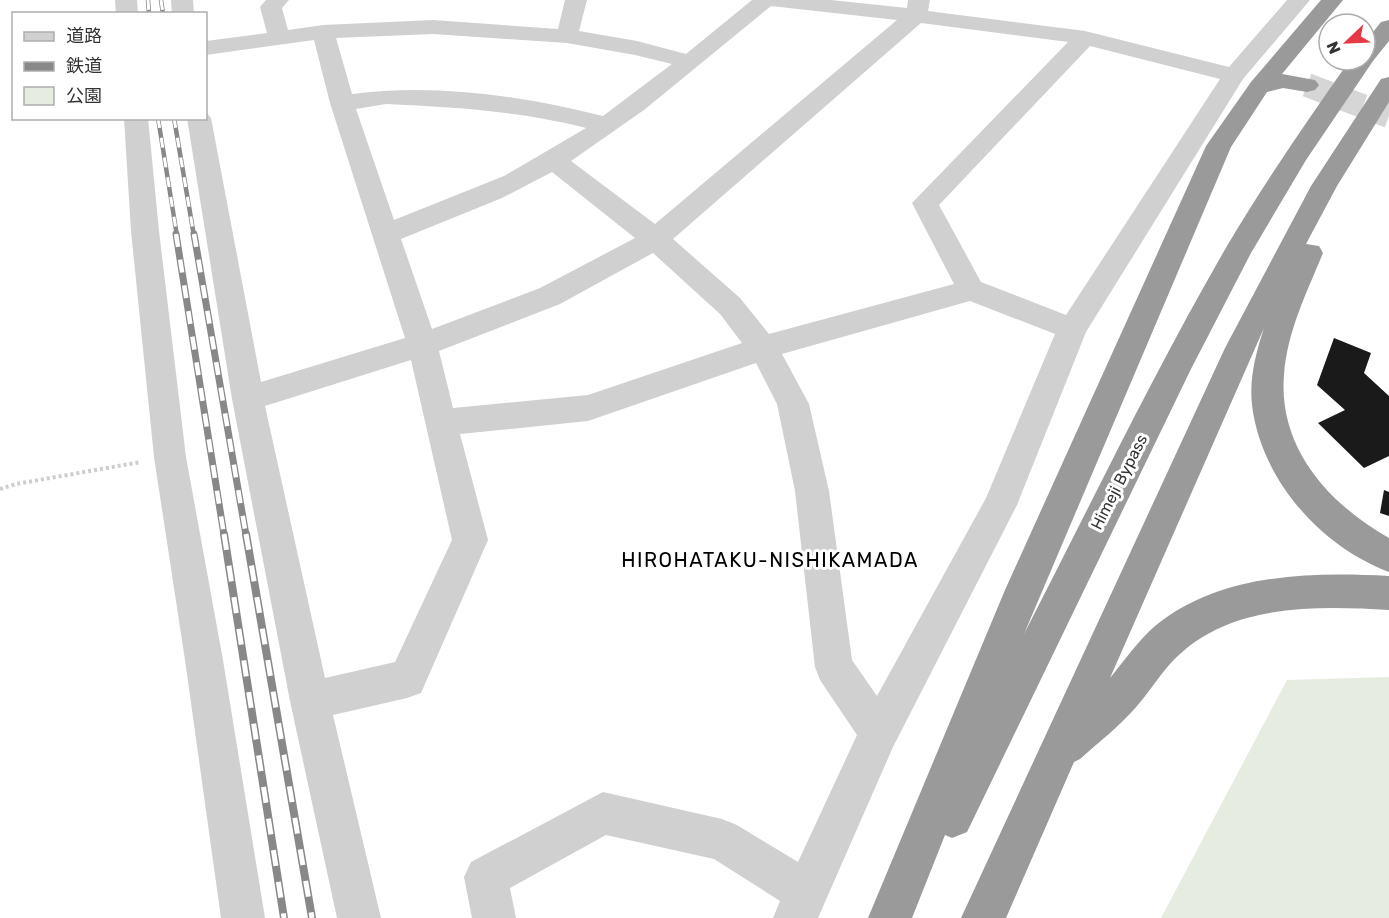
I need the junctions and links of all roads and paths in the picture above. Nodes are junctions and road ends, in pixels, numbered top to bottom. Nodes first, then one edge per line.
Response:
1 (278, 0) edge
2 (576, 0) edge
3 (765, 0) edge
4 (774, 0) edge
5 (1299, 0) edge
6 (1332, 0) edge
7 (917, 8) edge
8 (1389, 27) edge
9 (323, 32) junction
10 (567, 36) junction
11 (279, 38) junction
12 (1085, 38) junction
13 (1377, 42) edge
14 (207, 48) edge
15 (690, 62) junction
16 (1354, 72) edge
17 (1246, 81) junction
18 (1307, 85) tunnel mouth
19 (1386, 89) edge
20 (342, 103) junction
21 (136, 120) edge
22 (199, 120) edge
23 (606, 125) junction
24 (553, 160) junction
25 (386, 234) junction
26 (655, 238) junction
27 (971, 290) junction
28 (1072, 329) junction
29 (422, 345) junction
30 (763, 348) junction
31 (248, 399) junction
32 (442, 423) junction
33 (170, 457) junction
34 (0, 489) edge
35 (1389, 556) edge
36 (1389, 593) edge
37 (310, 700) junction
38 (879, 733) junction
39 (1057, 754) junction
40 (801, 905) edge
41 (243, 918) edge
42 (359, 918) edge
43 (494, 918) edge
44 (890, 918) edge
45 (901, 918) edge
46 (983, 918) edge

1 - 11 street
2 - 10 street
3 - 15 street
4 - 7 street
5 - 17 street
6 - 17 highway
7 - 12 street
7 - 26 street
8 - 13 highway
9 - 10 street
9 - 11 street
9 - 20 street
10 - 15 street
11 - 14 street
12 - 17 street
12 - 27 street
15 - 23 street
16 - 45 highway, Himeji Bypass
17 - 18 highway
17 - 28 street
17 - 44 highway
19 - 35 highway
19 - 39 highway
20 - 23 street
20 - 25 street
21 - 33 street
22 - 31 street
23 - 24 street
24 - 25 street
24 - 26 street
25 - 29 street
26 - 29 street
26 - 30 street
27 - 28 street
27 - 30 street
28 - 38 street
29 - 31 street
29 - 32 street
30 - 32 street
30 - 38 street
31 - 37 street
32 - 37 street
33 - 34 path
33 - 41 street
36 - 39 highway
37 - 42 street
38 - 40 street
39 - 46 highway
40 - 43 street

